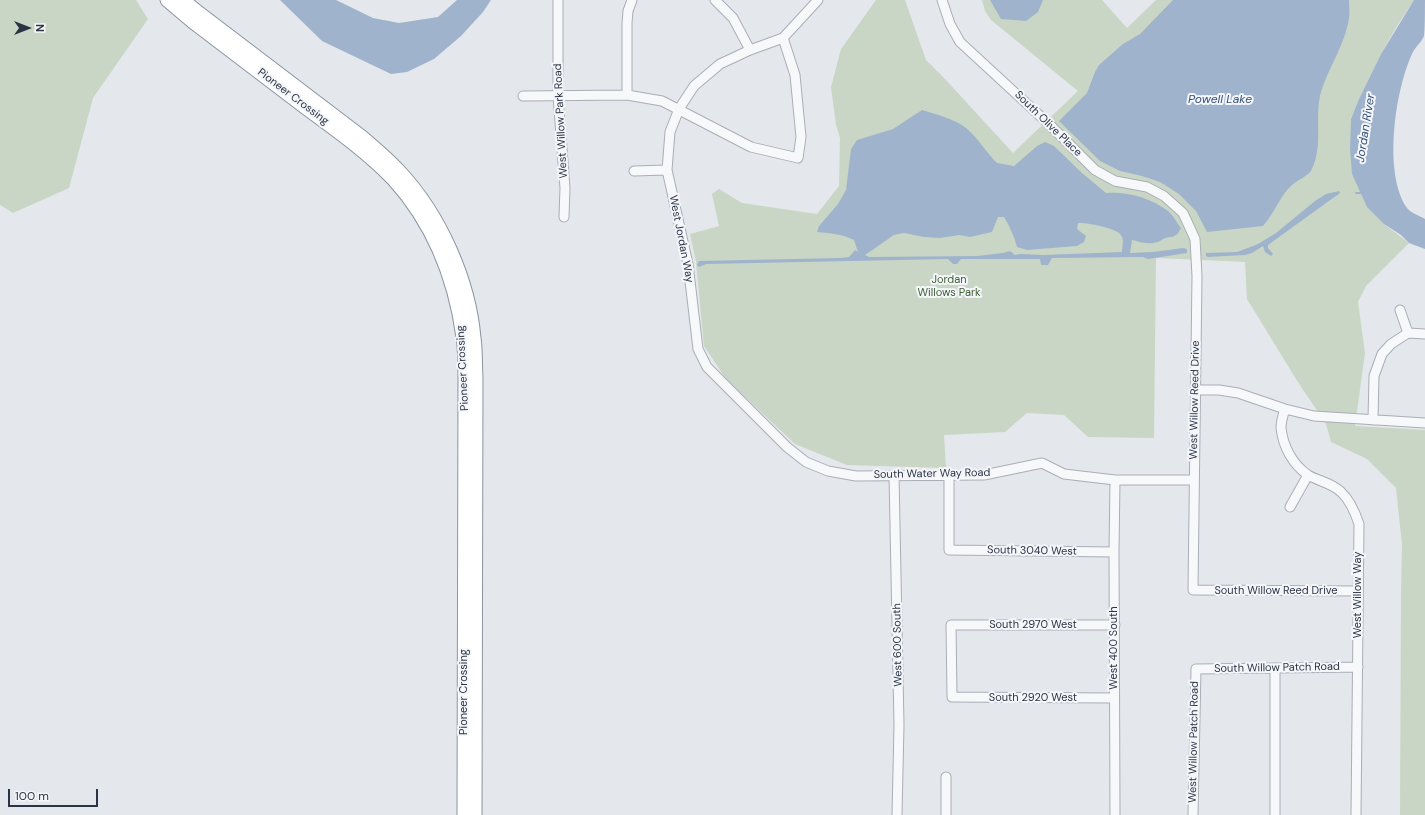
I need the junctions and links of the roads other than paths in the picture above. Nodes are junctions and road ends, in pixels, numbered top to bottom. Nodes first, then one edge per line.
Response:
1 (167, 0) edge
2 (183, 0) edge
3 (558, 0) edge
4 (632, 0) edge
5 (714, 0) edge
6 (818, 0) edge
7 (942, 0) edge
8 (783, 38) junction
9 (750, 50) junction
10 (627, 95) junction
11 (523, 96) dead end
12 (558, 96) junction
13 (679, 109) junction
14 (667, 170) junction
15 (634, 171) dead end
16 (1183, 213) joint
17 (564, 217) dead end
18 (1400, 310) dead end
19 (1408, 333) junction
20 (1425, 334) edge
21 (707, 367) joint
22 (1195, 390) junction
23 (1285, 409) junction
24 (1372, 420) junction
25 (1425, 423) edge
26 (894, 475) junction
27 (1308, 475) junction
28 (949, 476) junction
29 (1115, 480) junction
30 (1194, 480) junction
31 (1290, 508) dead end
32 (1114, 552) junction
33 (1193, 590) joint
34 (1358, 591) junction
35 (1115, 625) junction
36 (1358, 667) junction
37 (1275, 668) junction
38 (1196, 669) joint
39 (952, 698) joint
40 (1114, 698) junction
41 (946, 777) dead end
42 (464, 815) edge
43 (475, 815) edge
44 (897, 815) edge
45 (946, 815) edge
46 (1115, 815) edge
47 (1193, 815) edge
48 (1275, 815) edge
49 (1356, 815) edge

1 - 42 highway, Pioneer Crossing
2 - 43 highway, Pioneer Crossing
3 - 12 street, West Willow Park Road
4 - 10 street
5 - 9 street
6 - 8 street
7 - 16 street, South Olive Place
8 - 9 street, West Jordan Way
8 - 13 street
9 - 13 street, West Jordan Way
10 - 12 street
10 - 13 street
11 - 12 street
12 - 17 street, West Willow Park Road
13 - 14 street, West Jordan Way
14 - 15 street
14 - 21 street, West Jordan Way
16 - 22 street, West Willow Reed Drive
18 - 19 street
19 - 20 street
19 - 24 street
21 - 26 street, South Water Way Road
22 - 23 street
22 - 30 street, West Willow Reed Drive
23 - 24 street
23 - 27 street, West Willow Way
24 - 25 street
26 - 28 street, South Water Way Road
26 - 44 street, West 600 South
27 - 31 street
27 - 34 street, West Willow Way
28 - 29 street, South Water Way Road
28 - 32 street, South 3040 West
29 - 30 street, South Water Way Road
29 - 32 street, West 400 South
30 - 33 street, West Willow Reed Drive
32 - 35 street, West 400 South
33 - 34 street, South Willow Reed Drive
34 - 36 street, West Willow Way
35 - 39 street, South 2970 West
35 - 40 street, West 400 South
36 - 37 street, South Willow Patch Road
36 - 49 street, West Willow Way
37 - 38 street, South Willow Patch Road
37 - 48 street
38 - 47 street, West Willow Patch Road
39 - 40 street, South 2920 West
40 - 46 street, West 400 South
41 - 45 street

